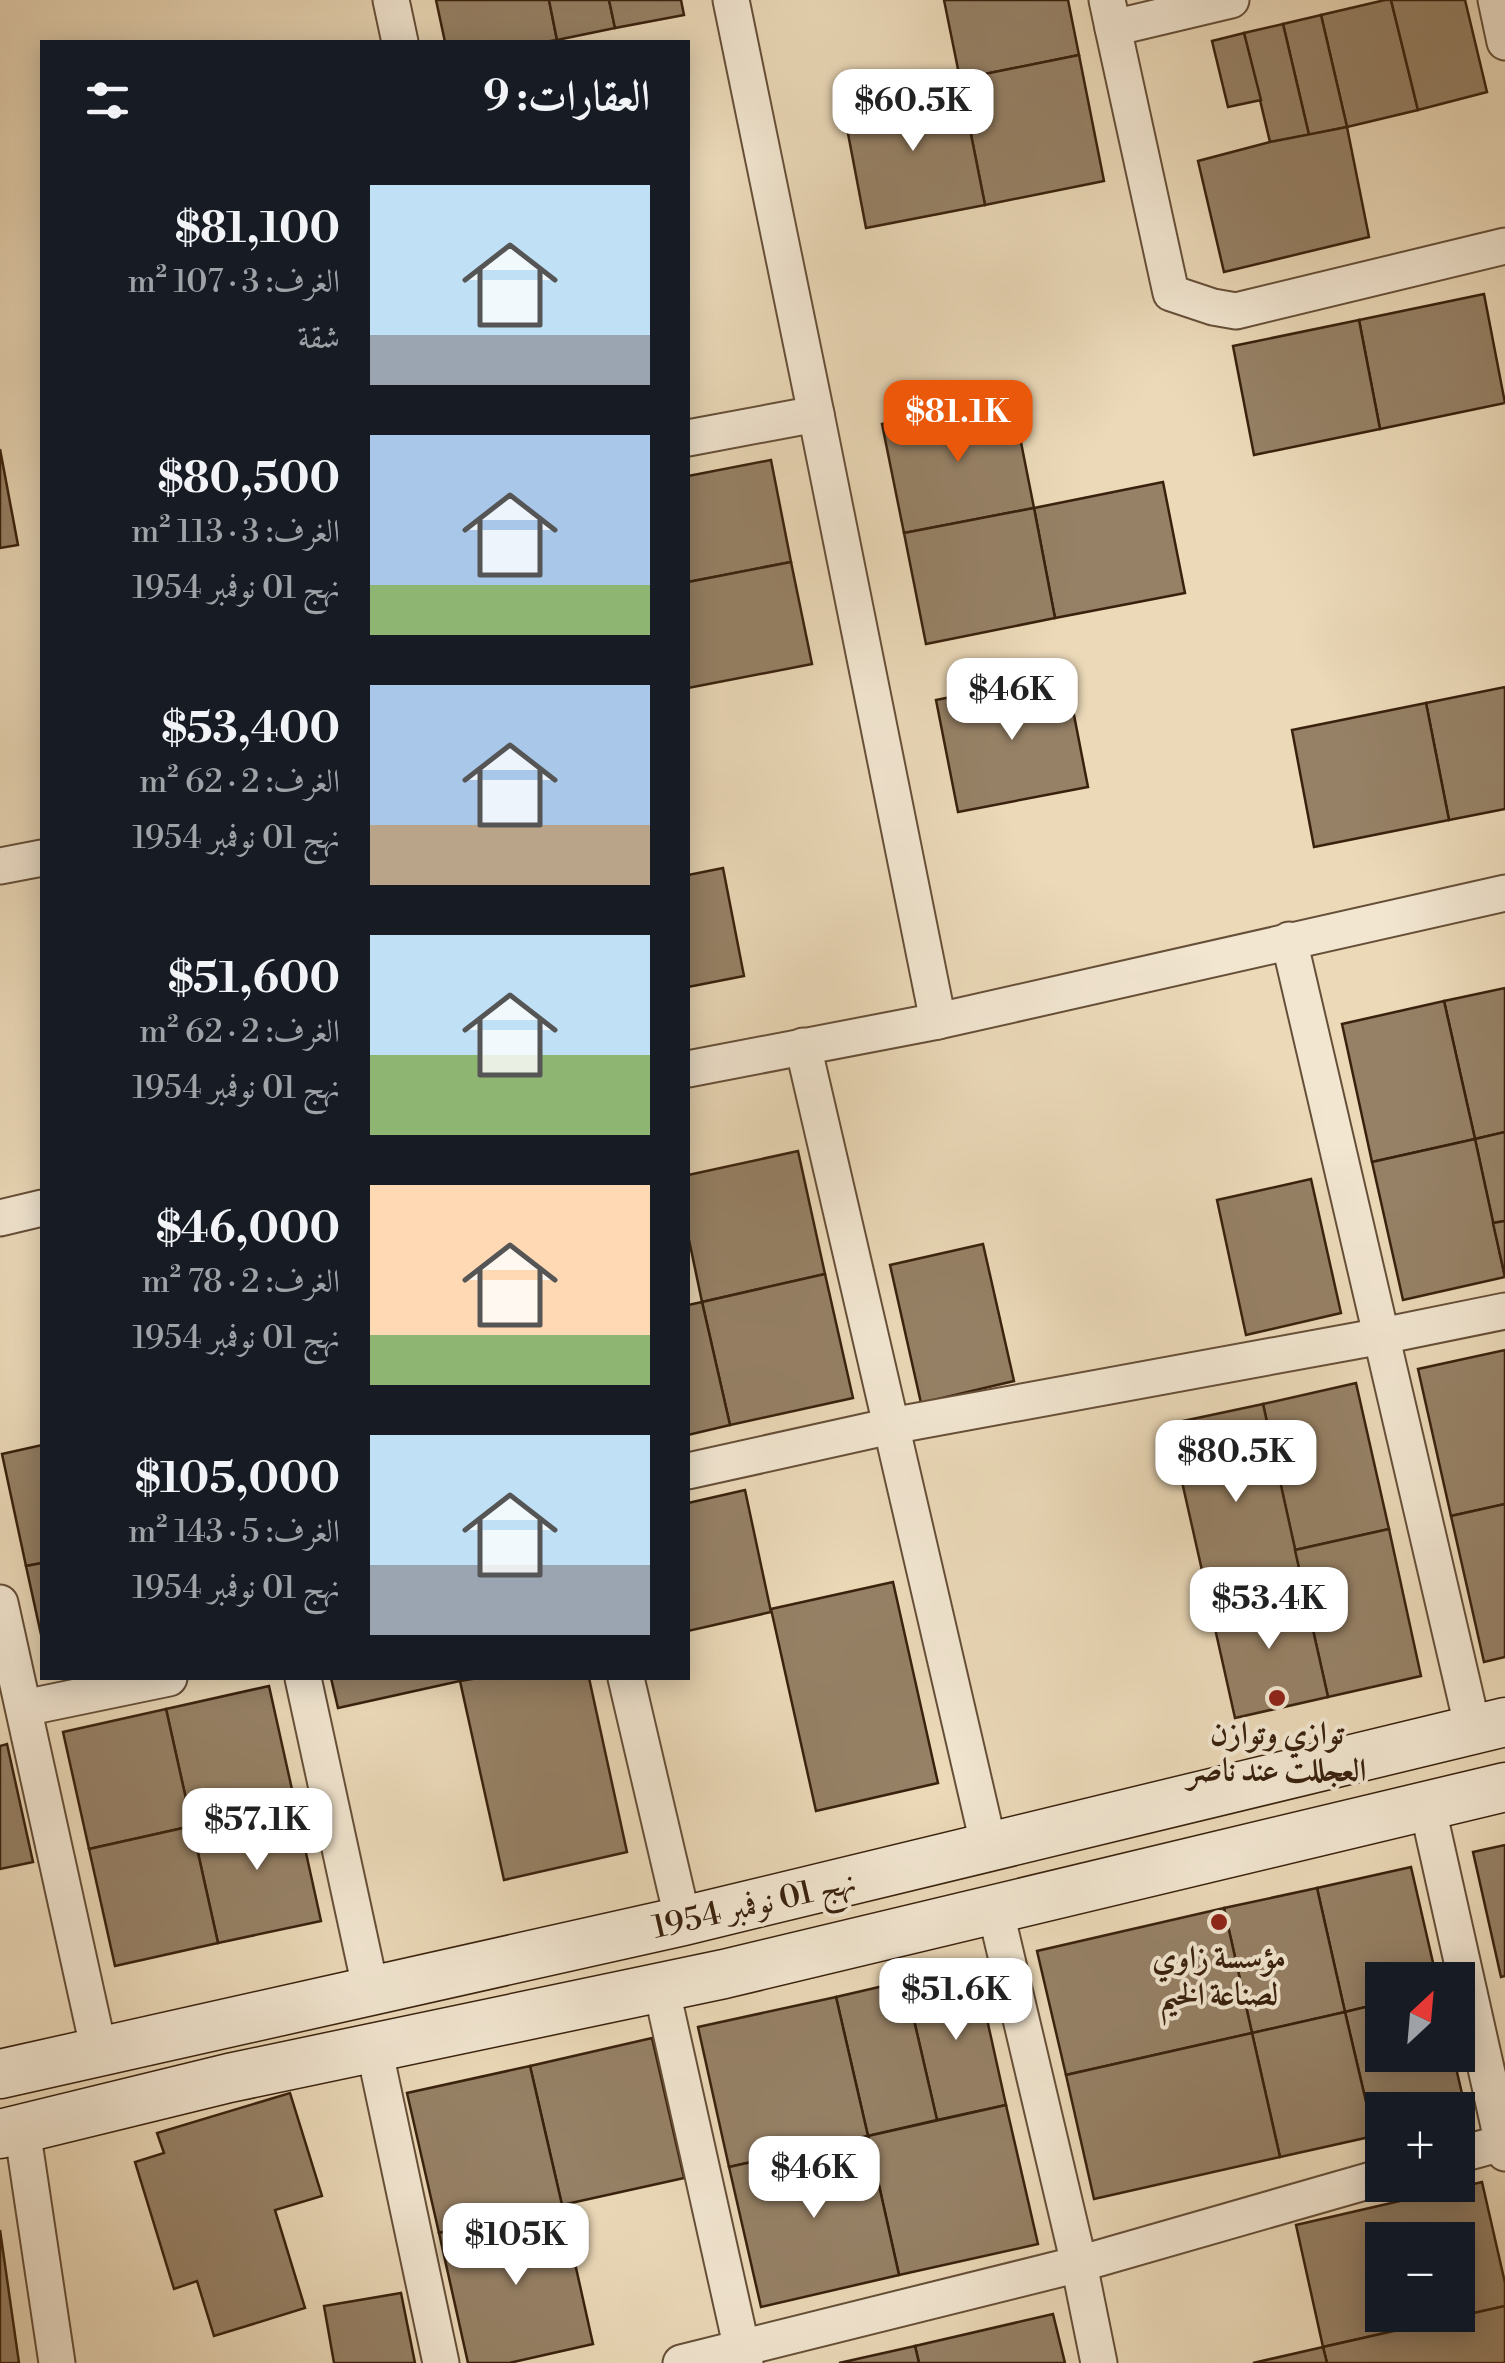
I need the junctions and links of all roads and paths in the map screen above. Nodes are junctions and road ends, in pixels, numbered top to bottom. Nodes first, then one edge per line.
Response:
1 (391, 0) edge
2 (731, 0) edge
3 (1232, 0) edge
4 (1496, 0) edge
5 (1110, 14) edge
6 (400, 40) edge
7 (1505, 42) edge
8 (1505, 246) edge
9 (816, 414) junction
10 (690, 438) edge
11 (40, 858) edge
12 (0, 866) edge
13 (1505, 892) edge
14 (1289, 940) junction
15 (938, 1021) junction
16 (803, 1046) junction
17 (690, 1068) edge
18 (40, 1208) edge
19 (0, 1218) edge
20 (1505, 1311) edge
21 (1382, 1336) junction
22 (891, 1426) junction
23 (690, 1471) edge
24 (0, 1603) edge
25 (160, 1680) edge
26 (303, 1680) edge
27 (626, 1680) edge
28 (24, 1708) junction
29 (1489, 1725) edge
30 (1505, 1787) edge
31 (1427, 1805) junction
32 (989, 1847) junction
33 (996, 1909) junction
34 (683, 1922) junction
35 (661, 1987) junction
36 (371, 1991) junction
37 (374, 2048) junction
38 (100, 2051) junction
39 (0, 2074) edge
40 (11, 2131) edge
41 (1504, 2146) edge
42 (1475, 2152) edge
43 (1365, 2182) edge
44 (1079, 2264) junction
45 (743, 2356) edge
46 (58, 2363) edge
47 (441, 2363) edge
48 (682, 2363) edge
49 (1099, 2363) edge

1 - 6 street
2 - 9 street
3 - 5 street
4 - 7 street
5 - 8 street
9 - 10 street
9 - 15 street
11 - 12 street
13 - 14 street
14 - 15 street
14 - 21 street
15 - 16 street
16 - 17 street
16 - 22 street
18 - 19 street
20 - 21 street
21 - 22 street
21 - 29 street
22 - 23 street
22 - 32 street
24 - 28 street
25 - 28 street
26 - 36 street
27 - 34 street
28 - 38 street
29 - 32 main road, نهج 01 نوفمبر 1954
30 - 31 main road, نهج 01 نوفمبر 1954
31 - 33 main road, نهج 01 نوفمبر 1954
31 - 41 street
32 - 34 main road, نهج 01 نوفمبر 1954
33 - 35 main road, نهج 01 نوفمبر 1954
33 - 44 street
34 - 36 main road, نهج 01 نوفمبر 1954
35 - 37 main road, نهج 01 نوفمبر 1954
35 - 45 street
36 - 38 main road, نهج 01 نوفمبر 1954
37 - 40 main road, نهج 01 نوفمبر 1954
37 - 47 street
38 - 39 main road, نهج 01 نوفمبر 1954
40 - 46 street
41 - 42 street
43 - 44 street
44 - 45 street
44 - 49 street
45 - 48 street

